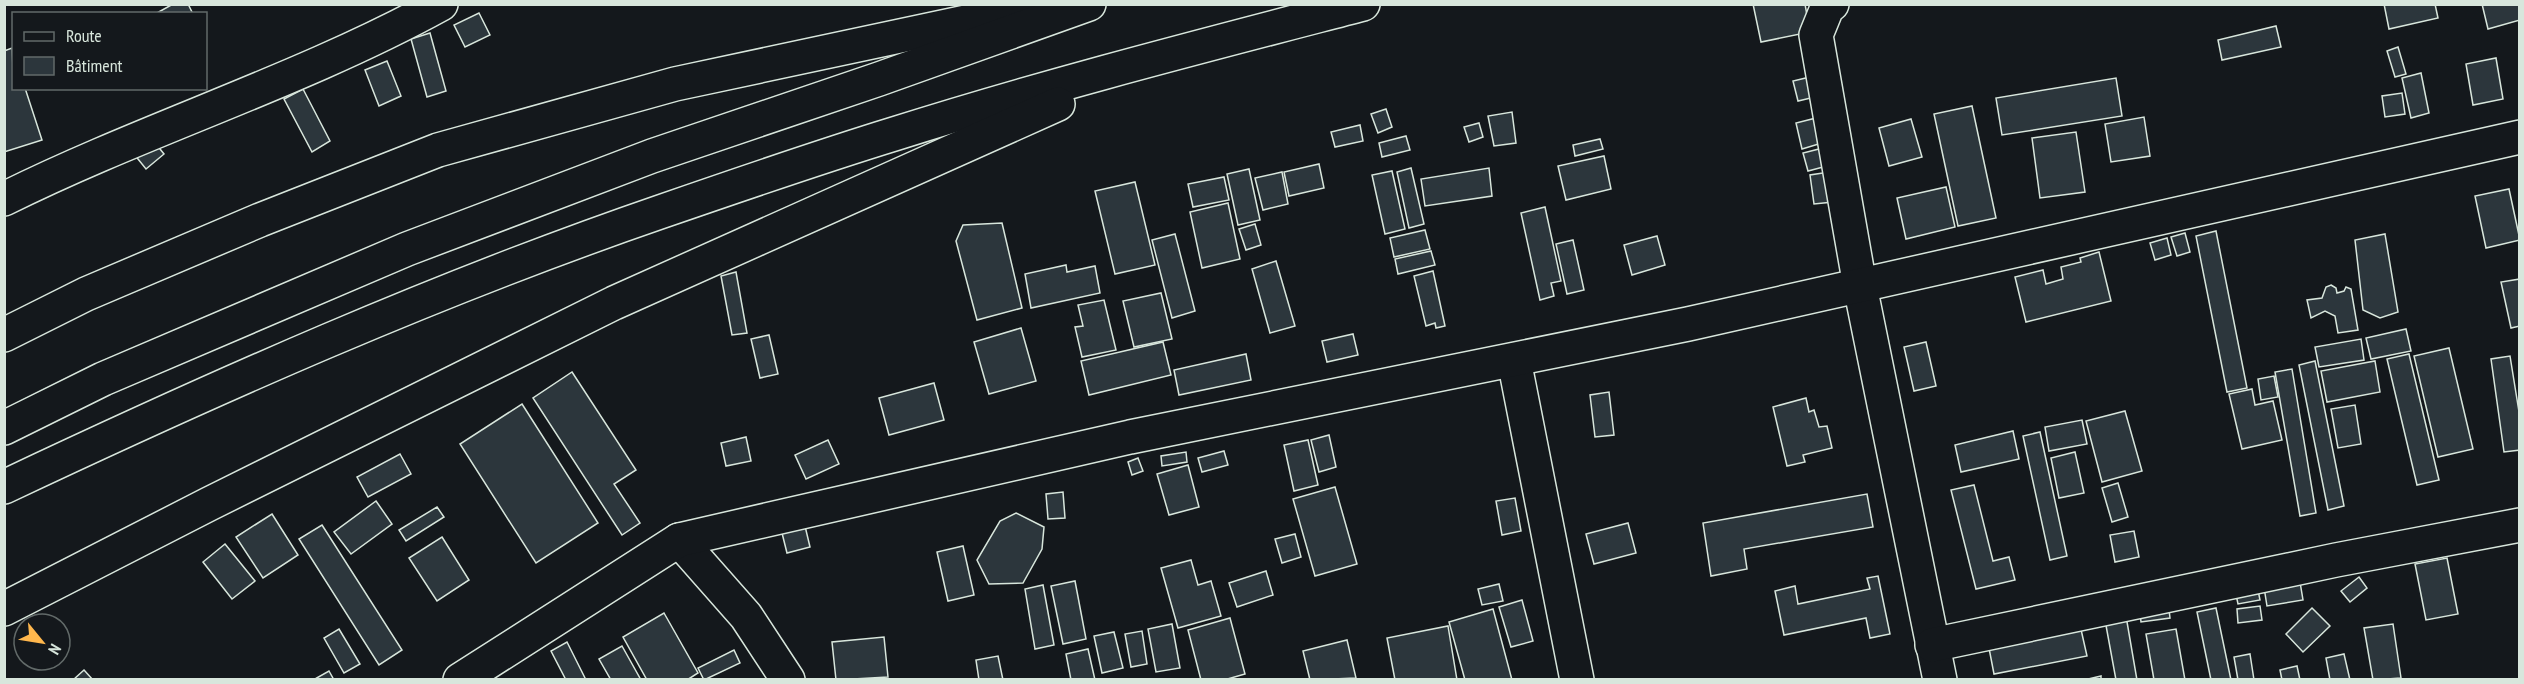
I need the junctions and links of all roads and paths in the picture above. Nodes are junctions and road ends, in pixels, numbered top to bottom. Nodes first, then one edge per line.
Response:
1 (441, 4) edge
2 (1047, 4) edge
3 (1089, 4) edge
4 (1363, 4) edge
5 (1832, 4) edge
6 (1166, 55) junction
7 (2520, 137) edge
8 (4, 199) edge
9 (1860, 286) junction
10 (4, 335) edge
11 (1514, 360) junction
12 (4, 428) edge
13 (4, 487) edge
14 (2520, 525) edge
15 (679, 540) junction
16 (4, 609) edge
17 (1932, 645) junction
18 (460, 680) edge
19 (788, 680) edge
20 (1577, 680) edge
21 (1940, 680) edge

1 - 8 main road
2 - 10 main road
3 - 12 main road
4 - 6 main road
5 - 9 main road
6 - 13 main road
6 - 16 main road
7 - 9 main road
9 - 11 main road
9 - 17 main road
11 - 15 main road
11 - 20 main road
14 - 17 main road
15 - 18 main road
15 - 19 main road
17 - 21 main road

